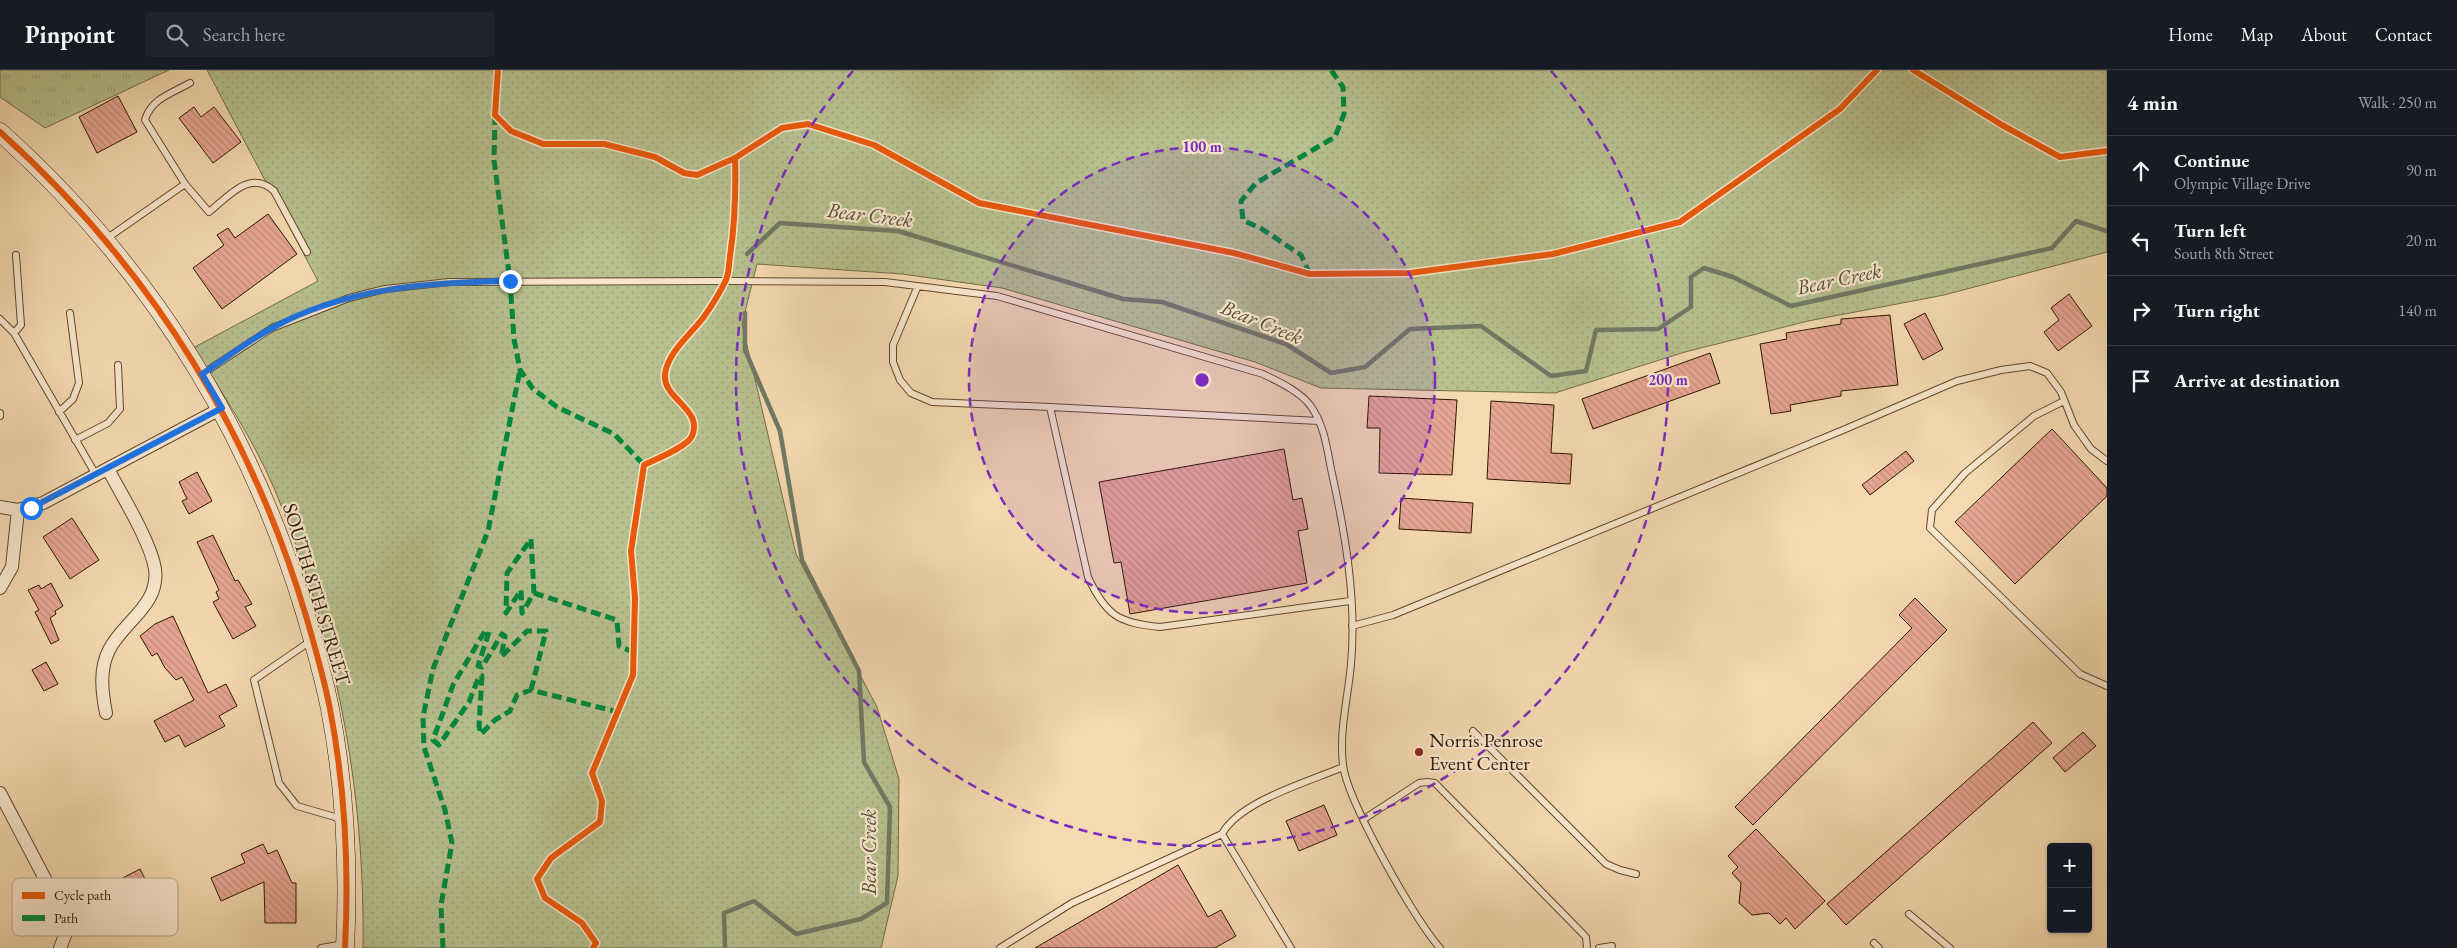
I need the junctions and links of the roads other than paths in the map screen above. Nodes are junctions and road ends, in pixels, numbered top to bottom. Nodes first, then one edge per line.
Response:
1 (190, 83) dead end
2 (0, 132) edge
3 (185, 184) junction
4 (105, 240) junction
5 (307, 252) dead end
6 (16, 255) dead end
7 (916, 288) junction
8 (70, 313) dead end
9 (0, 319) edge
10 (14, 333) junction
11 (118, 365) dead end
12 (202, 374) junction
13 (2064, 401) junction
14 (1050, 407) junction
15 (222, 408) junction
16 (59, 412) junction
17 (1319, 421) junction
18 (75, 440) junction
19 (2107, 461) edge
20 (108, 469) junction
21 (96, 475) junction
22 (0, 507) edge
23 (18, 510) junction
24 (0, 588) edge
25 (1350, 601) junction
26 (1352, 626) junction
27 (313, 640) junction
28 (2107, 686) edge
29 (106, 713) dead end
30 (1473, 731) dead end
31 (1343, 767) junction
32 (0, 793) edge
33 (342, 819) junction
34 (1364, 819) junction
35 (1222, 834) junction
36 (1636, 874) dead end
37 (45, 878) edge
38 (1909, 914) dead end
39 (65, 936) edge
40 (345, 946) edge
41 (1612, 946) dead end
42 (60, 948) edge
43 (321, 948) edge
44 (1000, 948) edge
45 (1291, 948) edge
46 (1440, 948) edge
47 (1587, 948) edge
48 (1599, 948) edge
49 (1950, 948) edge

1 - 3 lane
2 - 4 main road, SOUTH 8TH STREET
3 - 4 lane
3 - 5 lane
4 - 12 main road, SOUTH 8TH STREET
6 - 10 lane
7 - 12 lane
7 - 14 lane
7 - 17 lane
8 - 16 lane
9 - 10 lane
10 - 16 lane
11 - 18 lane
12 - 15 main road, SOUTH 8TH STREET
13 - 19 lane
13 - 26 lane
13 - 28 lane
14 - 17 lane
14 - 25 lane
15 - 20 street
15 - 27 main road, SOUTH 8TH STREET
16 - 18 lane
17 - 25 lane
18 - 21 lane
20 - 21 street
20 - 29 street
21 - 23 street
22 - 23 street
23 - 24 street
25 - 26 lane
26 - 31 lane
27 - 33 main road, SOUTH 8TH STREET
27 - 33 lane
30 - 36 lane
31 - 34 lane
31 - 35 lane
32 - 37 street
33 - 40 main road, SOUTH 8TH STREET
34 - 46 lane
34 - 47 lane
35 - 44 lane
35 - 45 lane
38 - 49 lane
39 - 42 street
40 - 43 lane
41 - 48 lane

